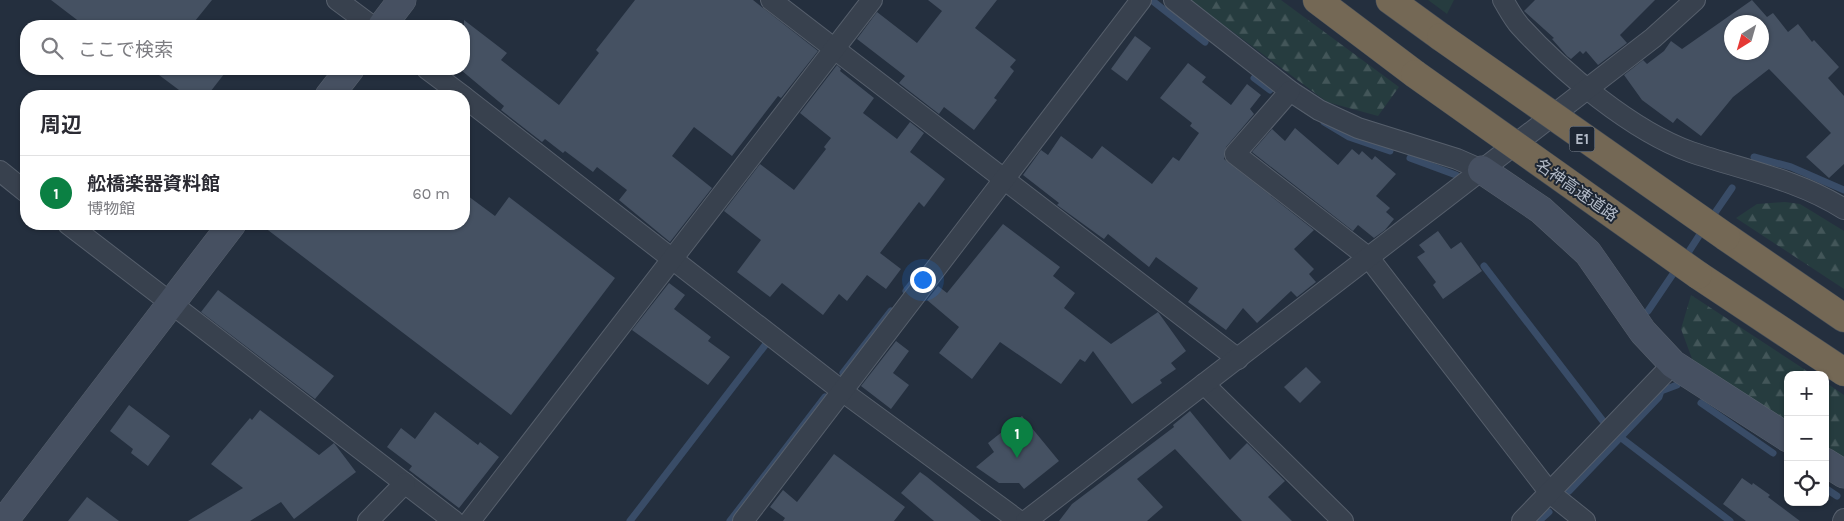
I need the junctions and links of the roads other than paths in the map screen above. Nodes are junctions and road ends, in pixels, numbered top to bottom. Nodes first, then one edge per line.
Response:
1 (337, 0) edge
2 (402, 0) edge
3 (771, 0) edge
4 (872, 0) edge
5 (1142, 0) edge
6 (1174, 0) edge
7 (1317, 0) edge
8 (1390, 0) edge
9 (1503, 0) edge
10 (1695, 0) edge
11 (364, 20) edge
12 (387, 20) edge
13 (834, 49) junction
14 (345, 75) edge
15 (435, 75) edge
16 (1587, 89) junction
17 (334, 90) edge
18 (454, 90) edge
19 (1290, 91) junction
20 (470, 102) edge
21 (1482, 170) junction
22 (0, 172) edge
23 (1004, 179) junction
24 (20, 187) edge
25 (1844, 209) edge
26 (76, 230) edge
27 (227, 230) edge
28 (672, 258) junction
29 (1369, 258) junction
30 (171, 303) junction
31 (1844, 318) edge
32 (1238, 359) junction
33 (1673, 364) junction
34 (1844, 372) edge
35 (1204, 384) junction
36 (842, 391) junction
37 (1784, 435) edge
38 (1829, 465) edge
39 (1844, 474) edge
40 (405, 483) junction
41 (1550, 492) junction
42 (5, 517) edge
43 (368, 521) edge
44 (454, 521) edge
45 (470, 521) edge
46 (743, 521) edge
47 (1019, 521) edge
48 (1026, 521) edge
49 (1344, 521) edge
50 (1522, 521) edge
51 (1585, 521) edge

1 - 11 street
2 - 12 street
3 - 13 street
4 - 13 street
5 - 23 street
6 - 19 street
7 - 34 highway, 名神高速道路, bridge
8 - 31 highway, E1, bridge
9 - 16 street
10 - 16 street
13 - 23 street
13 - 28 street
14 - 17 street
15 - 18 street
16 - 21 street
16 - 25 street
19 - 21 street
19 - 29 street
20 - 28 street
21 - 29 street
21 - 33 street
22 - 24 street
23 - 32 street
23 - 36 street
26 - 30 street
27 - 30 street
28 - 36 street
28 - 45 street
29 - 32 street
29 - 41 street
30 - 40 street
30 - 42 street
32 - 35 street
33 - 37 street
33 - 41 street
35 - 48 street
35 - 49 street
36 - 46 street
36 - 47 street
38 - 39 street
40 - 43 street
40 - 44 street
41 - 50 street
41 - 51 street

